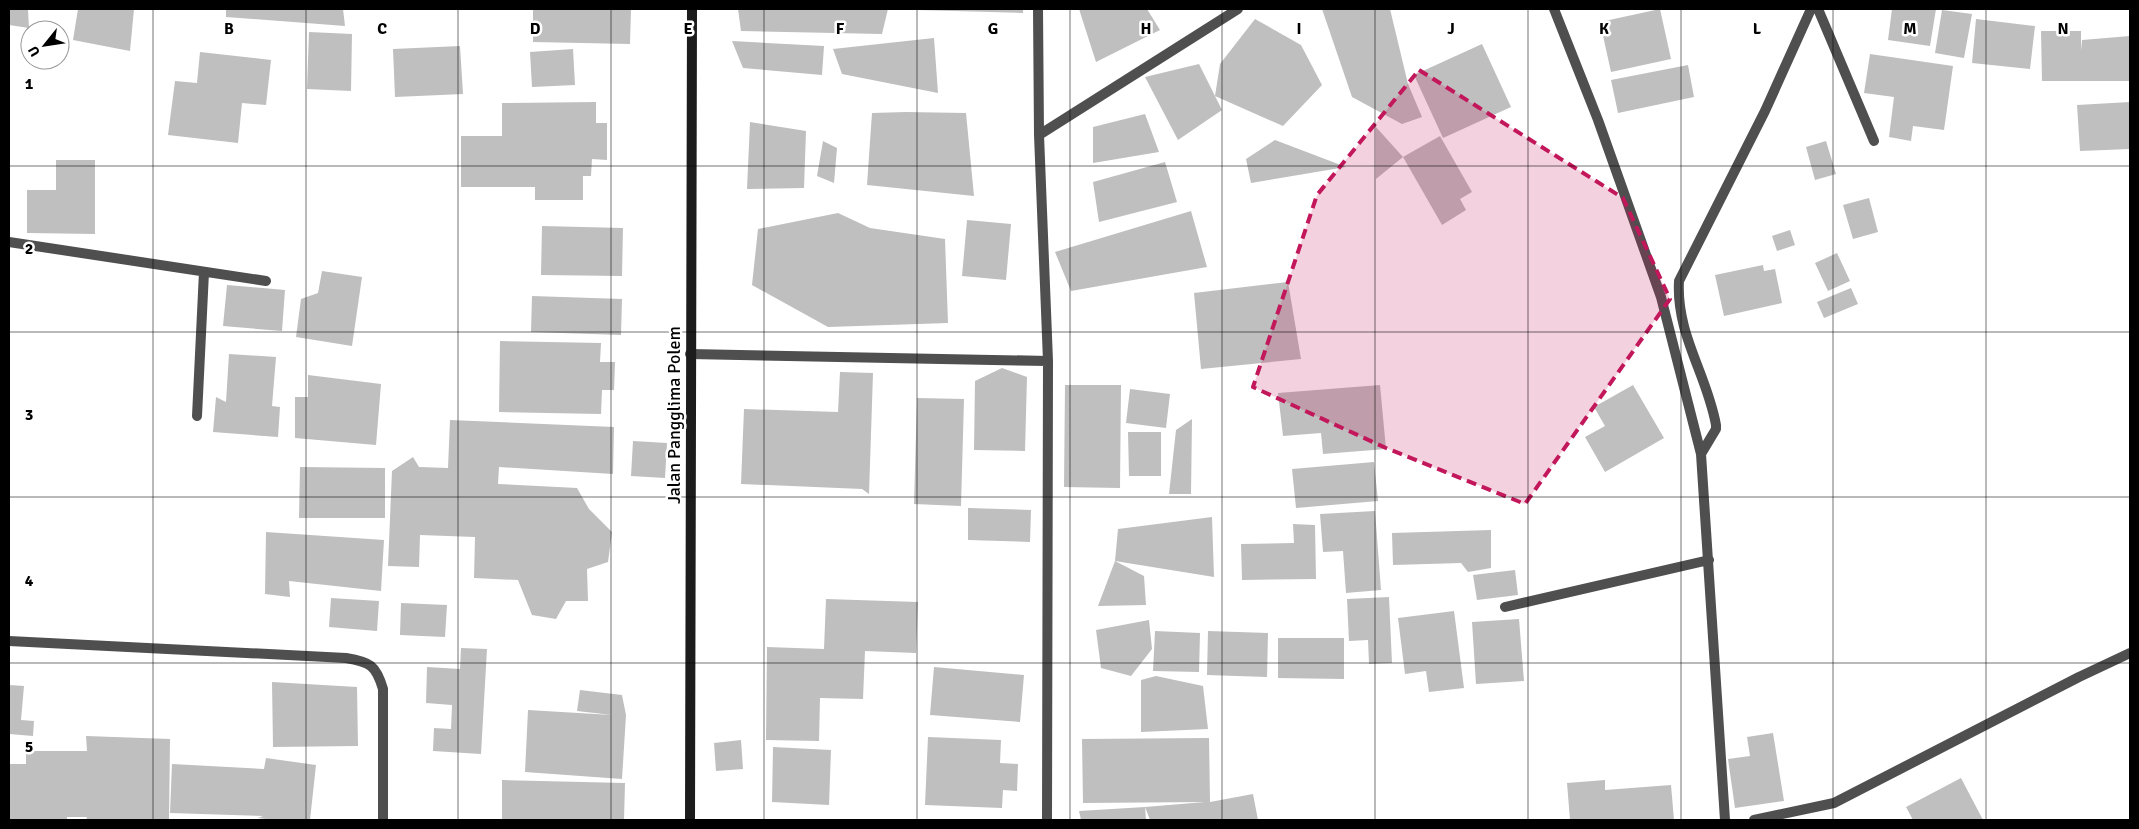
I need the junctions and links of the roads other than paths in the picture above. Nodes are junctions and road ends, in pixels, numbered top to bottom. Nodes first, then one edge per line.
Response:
1 (692, 9) edge
2 (1038, 9) edge
3 (1238, 9) edge
4 (1554, 9) edge
5 (1811, 9) edge
6 (1818, 9) edge
7 (1038, 135) junction
8 (1874, 141) dead end
9 (9, 242) edge
10 (204, 272) junction
11 (266, 281) dead end
12 (690, 354) junction
13 (1048, 361) junction
14 (197, 416) dead end
15 (1701, 454) junction
16 (1709, 560) junction
17 (1505, 607) dead end
18 (9, 641) edge
19 (2130, 654) edge
20 (383, 820) edge
21 (690, 820) edge
22 (1047, 820) edge
23 (1725, 820) edge
24 (1754, 820) edge

1 - 12 street, Jalan Pangglima Polem
2 - 7 street
3 - 7 street
4 - 15 street
5 - 15 street
6 - 8 street
7 - 13 street
9 - 10 street
10 - 11 street
10 - 14 street
12 - 13 street
12 - 21 street, Jalan Pangglima Polem
13 - 22 street
15 - 16 street
16 - 17 street
16 - 23 street
18 - 20 street
19 - 24 street

